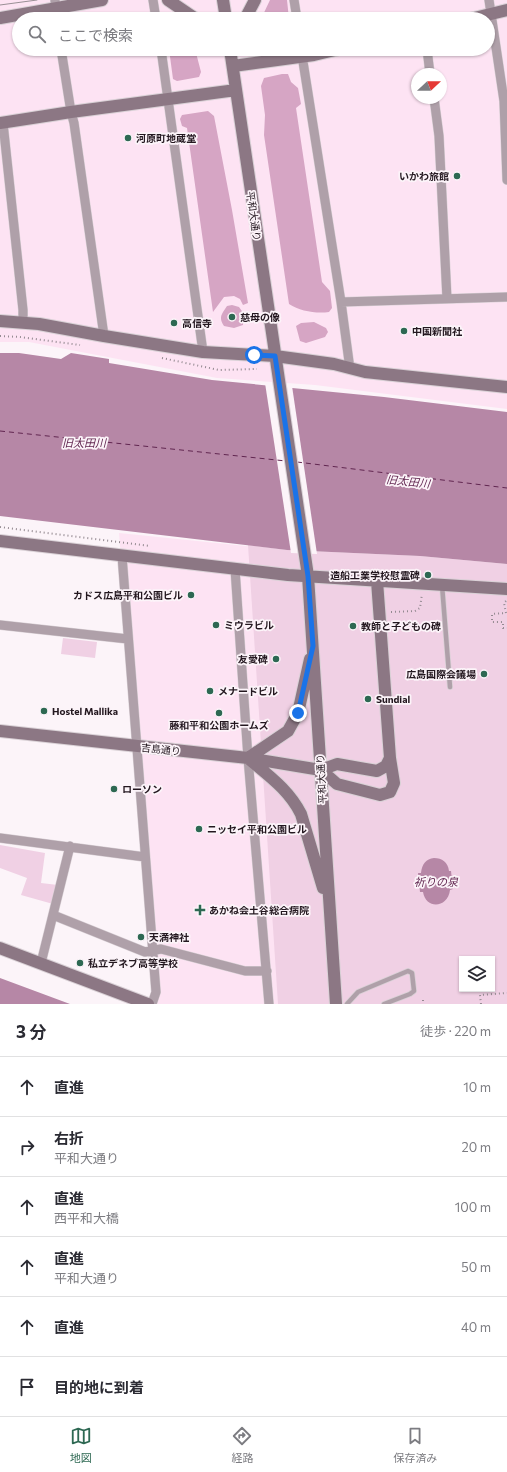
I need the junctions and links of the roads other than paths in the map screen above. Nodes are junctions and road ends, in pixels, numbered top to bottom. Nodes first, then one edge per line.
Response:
1 (102, 0) edge
2 (153, 0) edge
3 (168, 0) edge
4 (223, 0) edge
5 (255, 0) edge
6 (294, 0) edge
7 (490, 0) edge
8 (56, 9) edge
9 (507, 10) edge
10 (37, 12) edge
11 (155, 12) edge
12 (186, 12) edge
13 (225, 12) edge
14 (249, 12) edge
15 (296, 12) edge
16 (492, 12) edge
17 (495, 13) edge
18 (12, 16) edge
19 (0, 18) edge
20 (495, 36) edge
21 (62, 56) edge
22 (162, 56) edge
23 (230, 56) edge
24 (302, 56) edge
25 (428, 56) edge
26 (429, 68) edge
27 (236, 90) junction
28 (168, 98) junction
29 (435, 104) edge
30 (71, 112) junction
31 (1, 123) edge
32 (507, 180) edge
33 (507, 297) edge
34 (447, 298) junction
35 (341, 302) junction
36 (0, 321) edge
37 (23, 322) junction
38 (104, 336) junction
39 (203, 352) junction
40 (275, 356) junction
41 (350, 369) junction
42 (507, 387) edge
43 (0, 541) edge
44 (122, 556) junction
45 (235, 569) junction
46 (308, 576) junction
47 (377, 581) junction
48 (442, 585) junction
49 (507, 589) edge
50 (0, 625) edge
51 (128, 639) junction
52 (313, 646) junction
53 (450, 687) dead end
54 (0, 731) edge
55 (137, 746) junction
56 (248, 758) junction
57 (390, 758) junction
58 (321, 770) junction
59 (0, 838) edge
60 (70, 846) junction
61 (145, 857) junction
62 (329, 906) junction
63 (53, 915) junction
64 (0, 948) edge
65 (152, 951) junction
66 (41, 963) junction
67 (267, 972) junction
68 (148, 1004) edge
69 (152, 1004) edge
70 (269, 1004) edge
71 (336, 1004) edge
72 (347, 1004) edge
73 (384, 1004) edge

1 - 8 street
2 - 11 street
3 - 12 street
4 - 13 street
5 - 14 street
6 - 15 street
7 - 16 street
8 - 10 street
9 - 17 street
18 - 19 street
20 - 32 street
21 - 30 street
22 - 28 street
23 - 27 street, 平和大通り
24 - 35 street
25 - 26 street
27 - 28 street
27 - 40 street, 平和大通り
28 - 30 street
28 - 39 street
29 - 34 street
30 - 31 street
30 - 38 street
31 - 37 street
33 - 34 street
34 - 35 street
35 - 41 street
36 - 37 street
37 - 38 street
38 - 39 street
39 - 40 street
40 - 41 street
40 - 46 street, 平和大通り
41 - 42 street
43 - 44 street
44 - 45 street
44 - 51 street
45 - 46 street
45 - 56 street
46 - 47 street
46 - 52 street, 平和大通り
47 - 48 street
47 - 57 street
48 - 49 street
48 - 53 lane
50 - 51 street
51 - 55 street
52 - 56 street
52 - 58 street, 平和大通り
54 - 55 street, 吉島通り
55 - 56 street, 吉島通り
55 - 61 street
56 - 58 street, 吉島通り
56 - 62 street
56 - 67 street
57 - 58 street
57 - 58 street
58 - 62 street, 平和大通り
59 - 60 street
60 - 61 street
60 - 63 street
61 - 65 street
62 - 71 street, 平和大通り
63 - 65 street
63 - 66 street
64 - 66 street
65 - 67 street
65 - 69 street
66 - 68 street
67 - 70 street
72 - 73 lane

